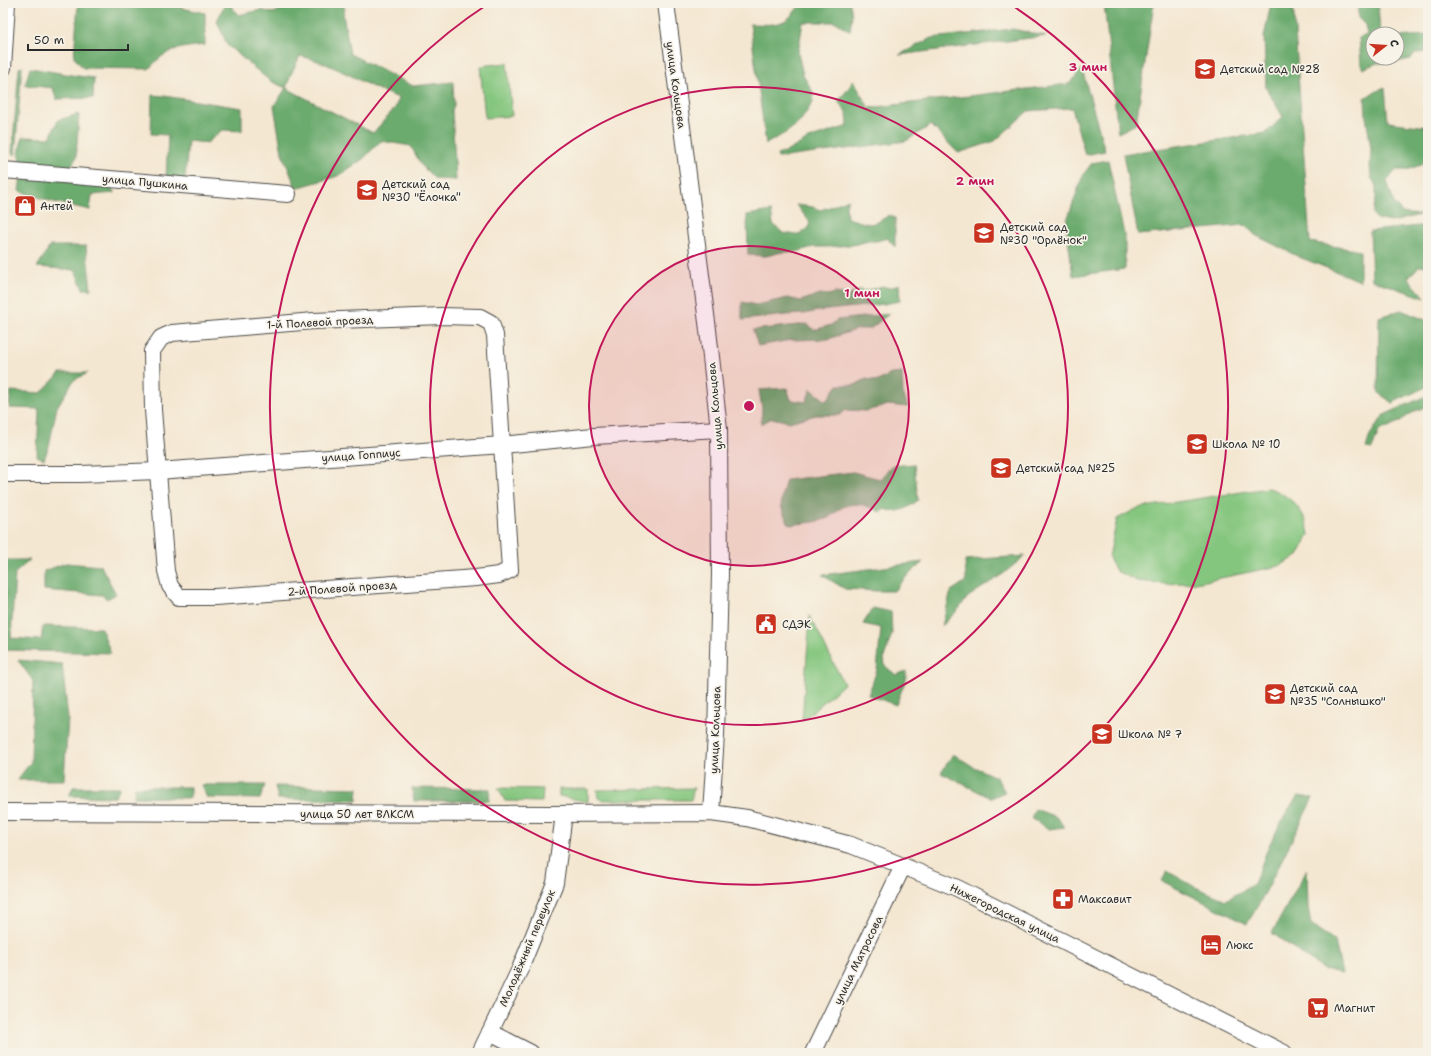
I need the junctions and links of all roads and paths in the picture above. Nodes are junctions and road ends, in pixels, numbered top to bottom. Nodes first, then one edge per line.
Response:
1 (7, 3) edge
2 (666, 3) edge
3 (3, 68) edge
4 (3, 170) edge
5 (288, 194) dead end
6 (719, 429) junction
7 (502, 445) junction
8 (158, 470) junction
9 (3, 474) edge
10 (3, 812) edge
11 (711, 812) junction
12 (564, 814) junction
13 (903, 866) junction
14 (490, 1032) junction
15 (480, 1053) edge
16 (531, 1053) edge
17 (813, 1053) edge
18 (1284, 1053) edge

1 - 3 street
2 - 6 street, улица Кольцова
4 - 5 street, улица Пушкина
6 - 7 street, улица Гоппиус
6 - 11 street, улица Кольцова
7 - 8 street, улица Гоппиус
7 - 8 street, 2-й Полевой проезд
7 - 8 street, 1-й Полевой проезд
8 - 9 street, улица Гоппиус
10 - 12 street, улица 50 лет ВЛКСМ
11 - 12 street, улица 50 лет ВЛКСМ
11 - 13 street, Нижегородская улица
12 - 14 street, Молодёжный переулок
13 - 17 street, улица Матросова
13 - 18 street, Нижегородская улица
14 - 15 street, Молодёжный переулок
14 - 16 street

